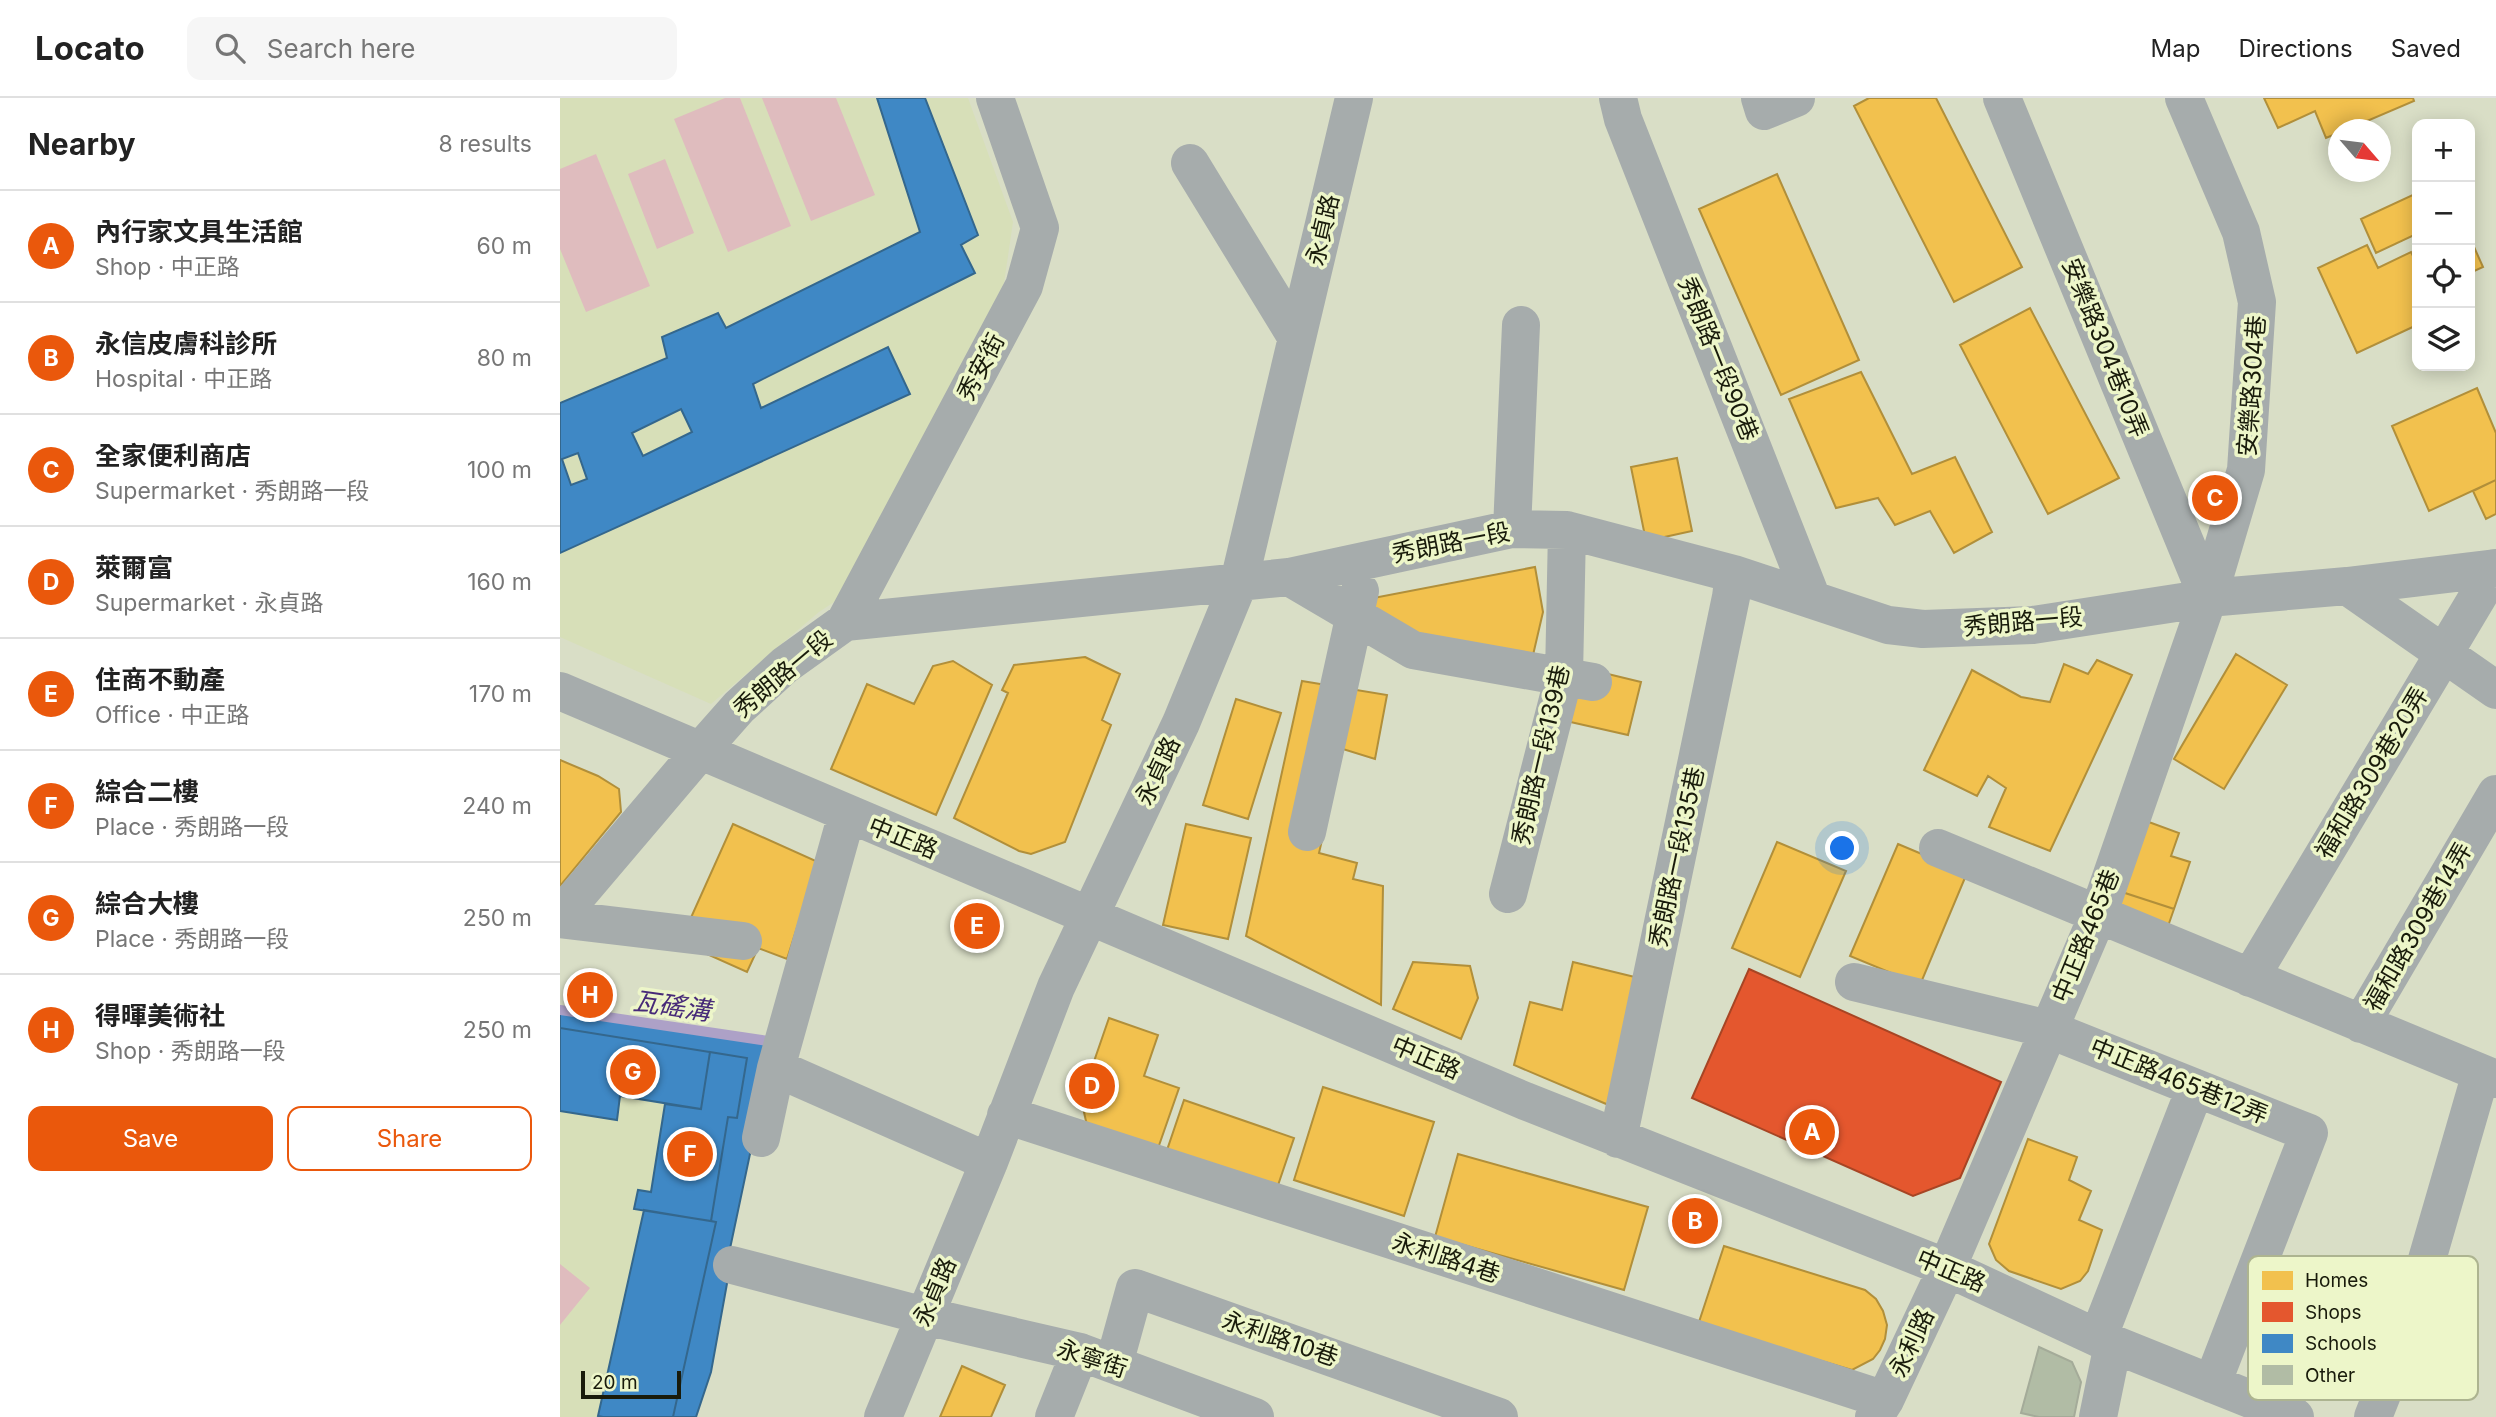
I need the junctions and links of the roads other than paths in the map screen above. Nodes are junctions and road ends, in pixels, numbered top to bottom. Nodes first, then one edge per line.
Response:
1 (995, 98) edge
2 (1354, 98) edge
3 (2002, 98) edge
4 (2184, 98) edge
5 (1621, 109) edge
6 (1190, 163) dead end
7 (1521, 325) dead end
8 (1297, 338) junction
9 (1512, 529) junction
10 (1567, 530) junction
11 (1366, 561) junction
12 (2496, 568) edge
13 (1734, 574) junction
14 (1289, 577) junction
15 (1239, 582) junction
16 (2347, 586) junction
17 (2208, 598) junction
18 (1812, 599) junction
19 (1355, 615) junction
20 (845, 622) junction
21 (2444, 653) junction
22 (1578, 679) junction
23 (2496, 690) edge
24 (560, 691) edge
25 (701, 750) junction
26 (2496, 794) edge
27 (847, 814) junction
28 (1307, 832) dead end
29 (1938, 848) dead end
30 (1508, 894) dead end
31 (1090, 915) junction
32 (2098, 915) junction
33 (560, 917) edge
34 (743, 941) dead end
35 (2250, 978) junction
36 (1854, 982) dead end
37 (2361, 1024) junction
38 (2048, 1029) junction
39 (776, 1068) junction
40 (2488, 1076) edge
41 (2195, 1089) junction
42 (1006, 1115) junction
43 (761, 1138) dead end
44 (1618, 1139) junction
45 (989, 1162) junction
46 (2261, 1256) edge
47 (2431, 1256) edge
48 (732, 1265) dead end
49 (1947, 1268) junction
50 (2248, 1291) edge
51 (925, 1316) junction
52 (2105, 1341) junction
53 (1097, 1358) junction
54 (2212, 1384) junction
55 (2248, 1398) edge
56 (2252, 1400) edge
57 (2380, 1400) edge
58 (1191, 1406) edge
59 (1880, 1409) edge
60 (883, 1417) edge
61 (1054, 1417) edge
62 (1255, 1417) edge
63 (1499, 1417) edge
64 (2098, 1417) edge
65 (2295, 1417) edge
66 (2373, 1417) edge

1 - 20 street, 秀安街
2 - 8 street, 永貞路
3 - 17 street, 安樂路304巷10弄
4 - 17 street, 安樂路304巷
5 - 18 street, 秀朗路一段90巷
6 - 8 street
7 - 9 street
8 - 15 street, 永貞路
9 - 10 street, 秀朗路一段
9 - 11 street, 秀朗路一段
10 - 13 street, 秀朗路一段
10 - 22 street, 秀朗路一段139巷
11 - 14 street, 秀朗路一段
11 - 19 street
12 - 16 street, 秀朗路一段
12 - 21 street, 福和路309巷20弄
13 - 18 street, 秀朗路一段
13 - 44 street, 秀朗路一段135巷
14 - 15 street, 秀朗路一段
14 - 19 street
15 - 20 street, 秀朗路一段
15 - 31 street, 永貞路
16 - 17 street, 秀朗路一段
16 - 21 street
17 - 18 street, 秀朗路一段
17 - 32 street, 中正路465巷
19 - 22 street
19 - 28 street
20 - 25 street, 秀朗路一段
21 - 23 street
21 - 35 street, 福和路309巷20弄
22 - 30 street, 秀朗路一段139巷
24 - 25 street, 中正路
25 - 27 street, 中正路
25 - 33 street, 秀朗路一段
26 - 37 street, 福和路309巷14弄
27 - 31 street, 中正路
27 - 39 street
29 - 32 street
31 - 42 street, 永貞路
31 - 44 street, 中正路
32 - 35 street
32 - 38 street, 中正路465巷
33 - 34 street
35 - 37 street
36 - 38 street, 中正路465巷12弄
37 - 40 street
38 - 41 street, 中正路465巷12弄
38 - 49 street, 中正路465巷
39 - 43 street
39 - 45 street
40 - 47 street
41 - 46 street, 中正路465巷12弄
41 - 52 street
42 - 45 street, 永貞路
42 - 59 street, 永利路4巷
44 - 49 street, 中正路
45 - 51 street, 永貞路
48 - 51 street, 永寧街
49 - 52 street, 中正路
49 - 59 street, 永利路
50 - 54 street, 中正路465巷12弄
51 - 53 street, 永寧街
51 - 60 street, 永貞路
52 - 54 street, 中正路
52 - 64 street
53 - 58 street, 永寧街
53 - 61 street
53 - 63 street, 永利路10巷
54 - 55 street, 中正路
56 - 65 street, 中正路
57 - 66 street
58 - 62 street, 永寧街

